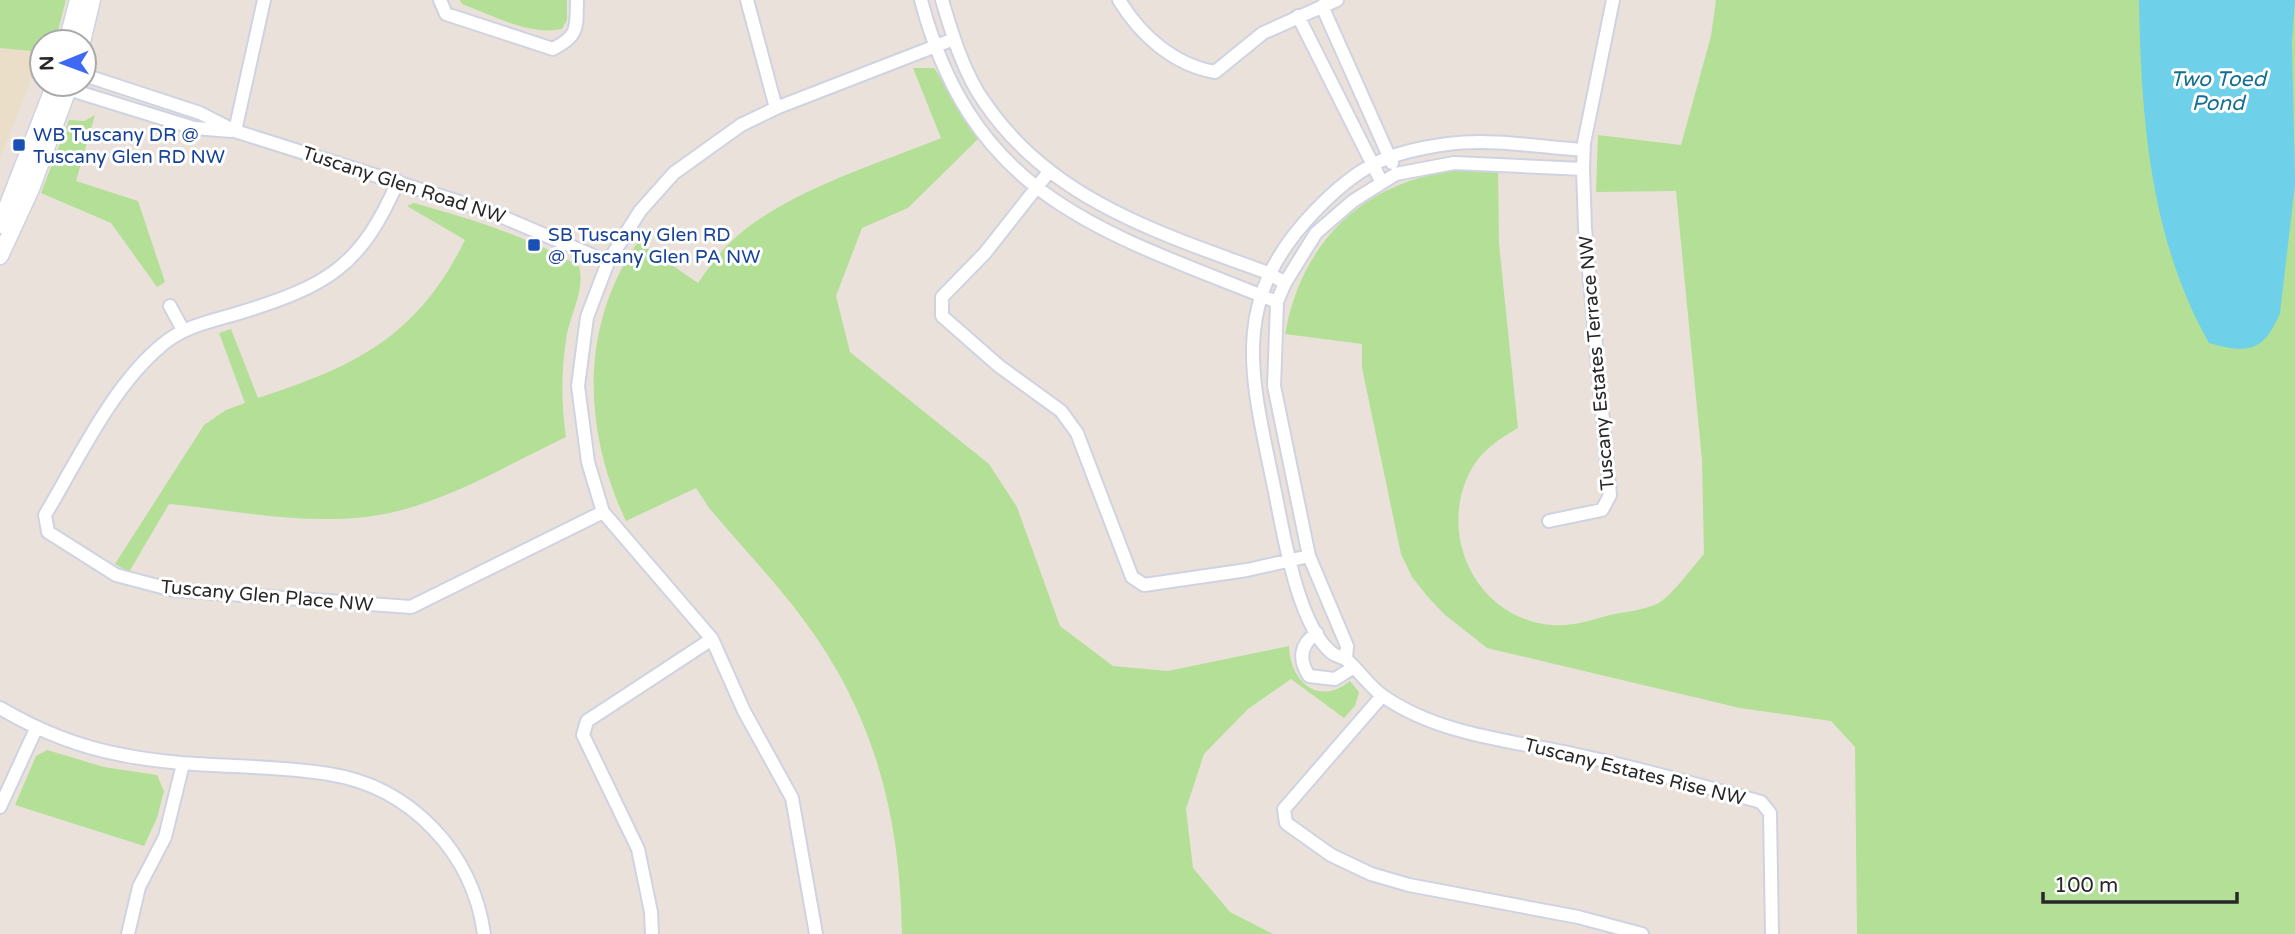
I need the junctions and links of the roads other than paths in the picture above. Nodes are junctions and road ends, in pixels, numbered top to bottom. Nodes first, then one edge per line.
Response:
1 (78, 0) edge
2 (92, 0) edge
3 (264, 0) edge
4 (440, 0) edge
5 (577, 0) edge
6 (747, 0) edge
7 (921, 0) edge
8 (942, 0) edge
9 (1119, 0) edge
10 (1337, 0) edge
11 (1613, 0) edge
12 (1322, 6) junction
13 (1298, 16) junction
14 (71, 28) edge
15 (85, 28) edge
16 (954, 39) junction
17 (935, 46) junction
18 (98, 80) edge
19 (98, 96) edge
20 (59, 98) edge
21 (61, 98) edge
22 (776, 108) junction
23 (235, 131) junction
24 (1389, 156) junction
25 (1583, 160) junction
26 (1374, 162) junction
27 (1048, 173) junction
28 (1396, 174) junction
29 (398, 181) junction
30 (1381, 181) junction
31 (1035, 187) junction
32 (0, 225) edge
33 (0, 256) edge
34 (608, 262) junction
35 (1268, 273) junction
36 (1285, 283) junction
37 (1259, 295) junction
38 (1277, 302) junction
39 (170, 306) dead end
40 (183, 330) junction
41 (603, 512) junction
42 (1549, 521) dead end
43 (1309, 556) junction
44 (1289, 561) junction
45 (1317, 633) junction
46 (712, 639) junction
47 (1350, 663) junction
48 (1382, 696) junction
49 (0, 708) edge
50 (36, 729) junction
51 (183, 764) junction
52 (0, 807) edge
53 (128, 934) edge
54 (484, 934) edge
55 (652, 934) edge
56 (816, 934) edge
57 (1642, 934) edge
58 (1772, 934) edge

1 - 14 street
2 - 15 street
3 - 23 street
4 - 5 street
6 - 22 street
7 - 17 street
8 - 16 street
9 - 13 street
10 - 12 street
11 - 25 street
12 - 13 street
12 - 24 street
13 - 26 street
16 - 17 street
16 - 27 street
17 - 22 street
17 - 31 street
18 - 23 street, Tuscany Glen Road NW
19 - 23 street, Tuscany Glen Road NW
20 - 32 street
21 - 33 street
22 - 34 street
23 - 29 street, Tuscany Glen Road NW
24 - 25 street, Tuscany Estates Rise NW
24 - 26 street, Tuscany Estates Rise NW
24 - 28 street
25 - 28 street
25 - 42 street, Tuscany Estates Terrace NW
26 - 30 street
26 - 35 street, Tuscany Estates Rise NW
27 - 31 street
27 - 35 street
28 - 30 street
29 - 34 street, Tuscany Glen Road NW
29 - 40 street, Tuscany Glen Place NW
30 - 36 street
31 - 37 street
31 - 44 street
34 - 41 street
35 - 36 street
35 - 37 street, Tuscany Estates Rise NW
36 - 38 street
37 - 38 street
37 - 44 street, Tuscany Estates Rise NW
38 - 43 street
39 - 40 street
40 - 41 street, Tuscany Glen Place NW
41 - 46 street
43 - 44 street
43 - 47 street
44 - 45 street, Tuscany Estates Rise NW
45 - 47 street, Tuscany Estates Rise NW
45 - 47 street
46 - 55 street
46 - 56 street
47 - 48 street, Tuscany Estates Rise NW
48 - 57 street
48 - 58 street, Tuscany Estates Rise NW
49 - 50 street
50 - 51 street
50 - 52 street
51 - 53 street
51 - 54 street

